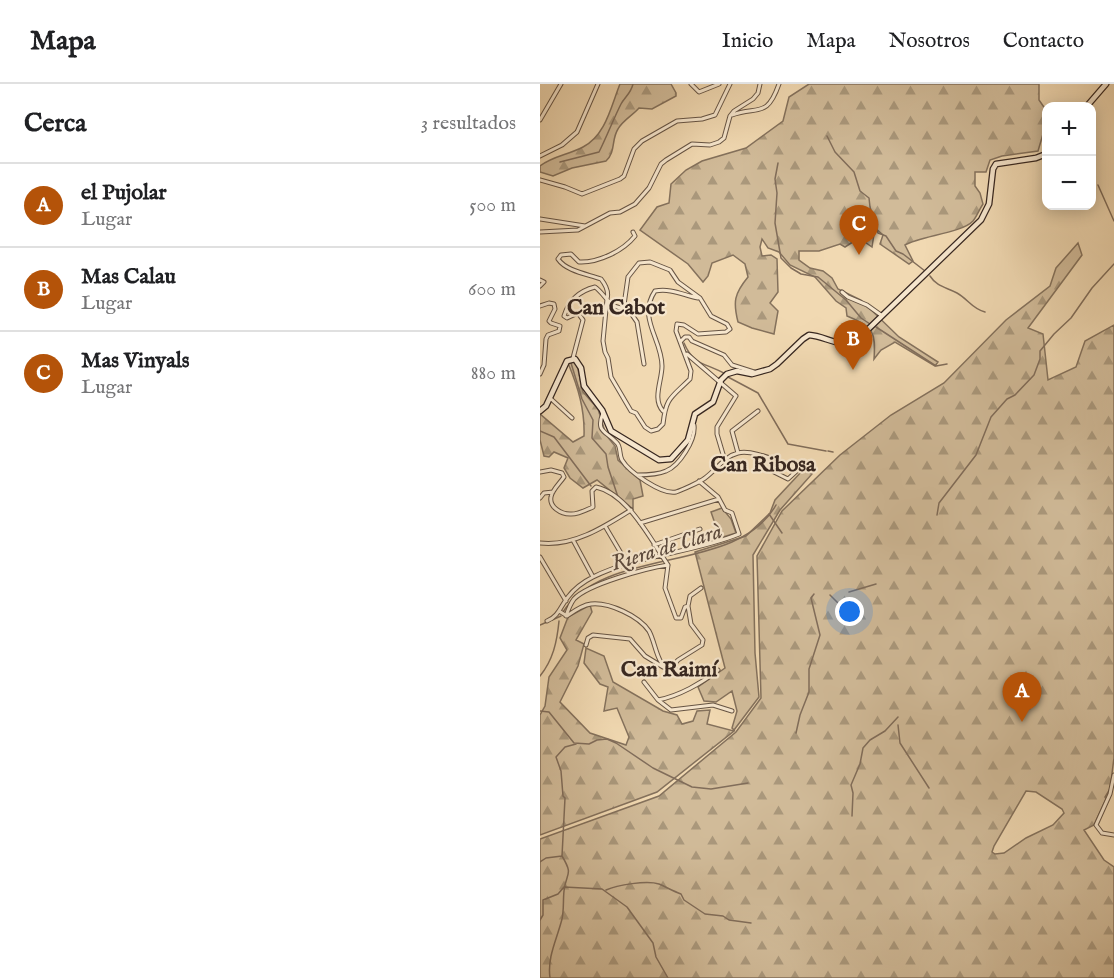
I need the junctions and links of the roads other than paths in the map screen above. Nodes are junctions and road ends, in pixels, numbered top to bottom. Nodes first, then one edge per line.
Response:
1 (561, 84) edge
2 (598, 84) edge
3 (691, 84) edge
4 (719, 84) edge
5 (730, 84) edge
6 (760, 84) edge
7 (779, 84) edge
8 (1106, 84) edge
9 (1090, 102) edge
10 (730, 116) junction
11 (540, 120) edge
12 (540, 156) edge
13 (1042, 156) edge
14 (540, 180) edge
15 (540, 219) edge
16 (585, 226) junction
17 (540, 232) edge
18 (633, 232) dead end
19 (540, 280) edge
20 (540, 286) edge
21 (842, 292) dead end
22 (700, 298) junction
23 (607, 299) junction
24 (624, 303) junction
25 (540, 306) edge
26 (883, 316) junction
27 (681, 341) junction
28 (685, 353) junction
29 (573, 358) junction
30 (644, 364) dead end
31 (755, 373) junction
32 (540, 374) edge
33 (720, 384) junction
34 (550, 398) junction
35 (540, 411) edge
36 (758, 411) dead end
37 (663, 412) junction
38 (603, 413) junction
39 (572, 418) dead end
40 (693, 420) junction
41 (738, 453) junction
42 (725, 461) junction
43 (540, 472) edge
44 (774, 472) dead end
45 (637, 475) junction
46 (699, 481) junction
47 (553, 492) junction
48 (540, 498) edge
49 (719, 499) junction
50 (631, 510) junction
51 (640, 523) junction
52 (605, 526) junction
53 (700, 529) dead end
54 (573, 540) junction
55 (540, 543) edge
56 (654, 545) junction
57 (662, 556) junction
58 (540, 557) edge
59 (628, 565) junction
60 (668, 565) junction
61 (593, 577) junction
62 (701, 588) dead end
63 (566, 600) junction
64 (687, 606) junction
65 (560, 611) junction
66 (566, 616) junction
67 (547, 621) dead end
68 (586, 645) dead end
69 (664, 668) junction
70 (669, 671) junction
71 (644, 681) dead end
72 (658, 700) junction
73 (732, 711) dead end
74 (1114, 775) edge
75 (1114, 835) edge

1 - 11 street
2 - 12 street
3 - 4 street
5 - 14 street
6 - 10 street
7 - 10 street
8 - 9 street
10 - 16 street
13 - 26 street
15 - 16 street
16 - 17 street
18 - 23 street
19 - 20 street
21 - 26 street
22 - 24 street
22 - 27 street
22 - 37 street
23 - 24 street
23 - 29 street
23 - 37 street
24 - 30 street
25 - 32 street
26 - 31 street
27 - 28 street
27 - 31 street
28 - 33 street
28 - 37 street
29 - 34 street
29 - 38 street
31 - 33 street
33 - 40 street
33 - 42 street
34 - 35 street
34 - 39 street
36 - 41 street
38 - 40 street
38 - 45 street
40 - 45 street
41 - 42 street
41 - 44 street
42 - 46 street
43 - 47 street
45 - 46 street
46 - 49 street
47 - 48 street
47 - 50 street
49 - 51 street
49 - 57 street
50 - 51 street
50 - 52 street
51 - 56 street
52 - 54 street
52 - 59 street
53 - 56 street
54 - 55 street
54 - 61 street
56 - 57 street
57 - 59 street
57 - 60 street
58 - 63 street
59 - 61 street
60 - 64 street
60 - 66 street
61 - 63 street
62 - 64 street
63 - 65 street
64 - 70 street
65 - 66 street
65 - 67 street
66 - 69 street
68 - 69 street
69 - 70 street
70 - 72 street
71 - 72 street
72 - 73 street
74 - 75 street

